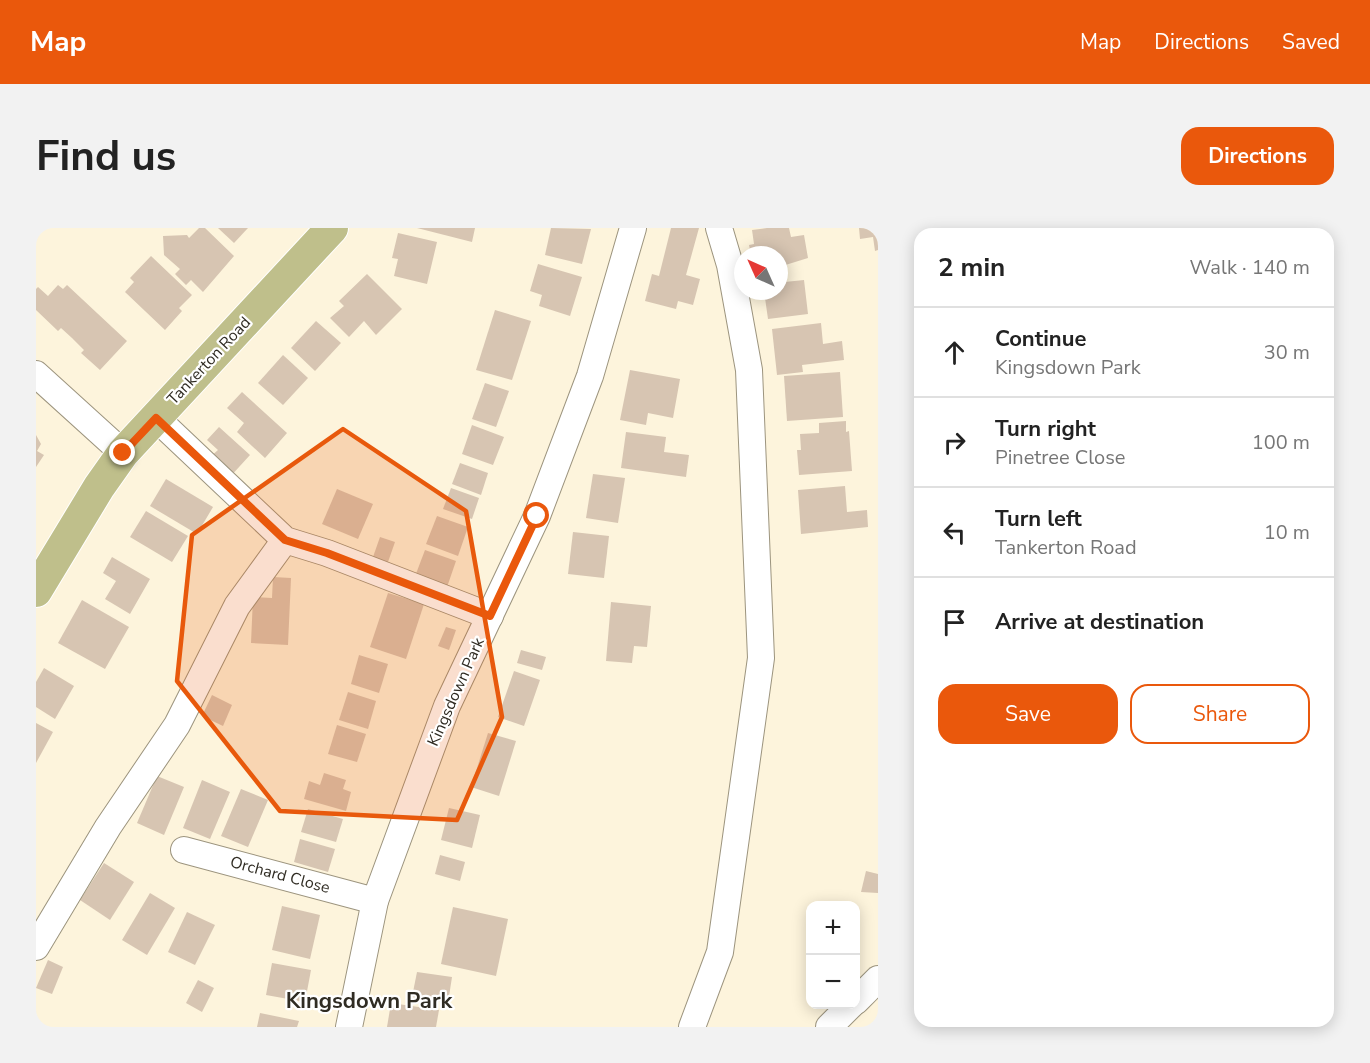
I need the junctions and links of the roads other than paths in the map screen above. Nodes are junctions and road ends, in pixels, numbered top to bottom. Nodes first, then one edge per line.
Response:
1 (332, 228) edge
2 (633, 228) edge
3 (719, 228) edge
4 (36, 374) edge
5 (156, 418) junction
6 (123, 453) junction
7 (285, 540) junction
8 (36, 591) edge
9 (490, 616) junction
10 (184, 850) dead end
11 (375, 901) junction
12 (36, 946) edge
13 (878, 979) edge
14 (860, 996) edge
15 (848, 1009) edge
16 (349, 1027) edge
17 (692, 1027) edge
18 (829, 1027) edge

1 - 5 main road, Tankerton Road
2 - 9 street, Kingsdown Park
3 - 17 street
4 - 6 street
5 - 6 main road, Tankerton Road
5 - 7 street
6 - 8 main road, Tankerton Road
7 - 9 street
7 - 12 street
9 - 11 street, Kingsdown Park
10 - 11 street, Orchard Close
11 - 16 street, Kingsdown Park
13 - 14 street
15 - 18 street

